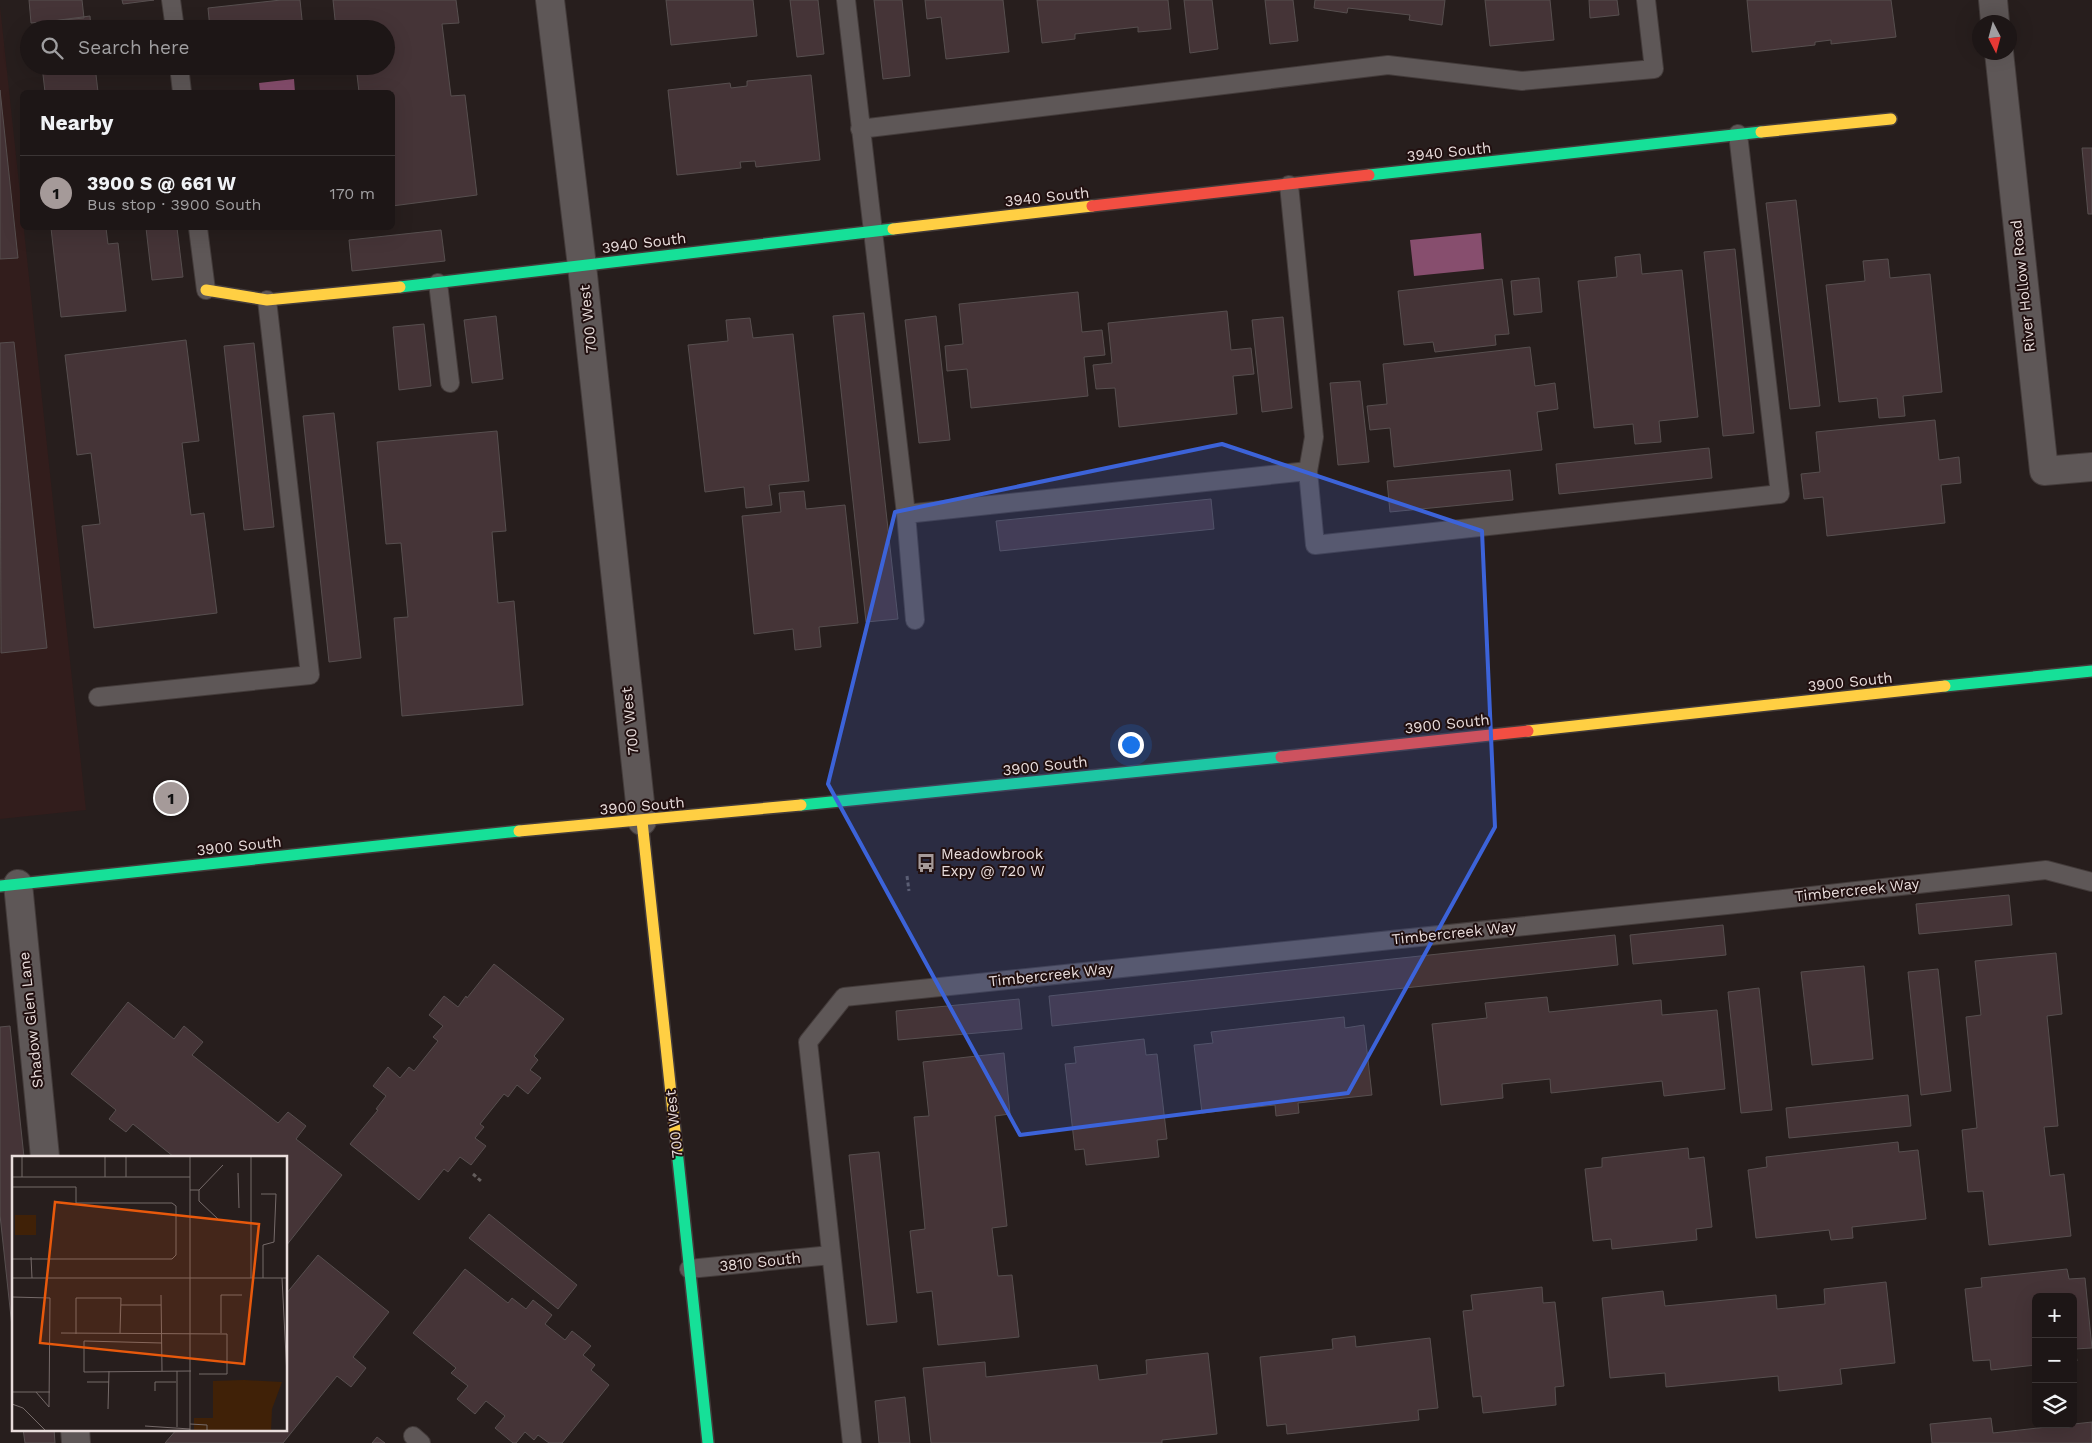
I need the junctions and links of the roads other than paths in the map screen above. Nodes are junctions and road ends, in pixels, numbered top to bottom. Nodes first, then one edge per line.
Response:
1 (171, 0) edge
2 (550, 0) edge
3 (846, 0) edge
4 (1646, 0) edge
5 (1993, 0) edge
6 (1994, 15) edge
7 (174, 20) edge
8 (2000, 60) edge
9 (180, 75) edge
10 (182, 90) edge
11 (1891, 120) dead end
12 (860, 129) junction
13 (1738, 134) junction
14 (1289, 185) junction
15 (198, 230) edge
16 (874, 232) junction
17 (582, 266) junction
18 (438, 283) junction
19 (206, 290) joint
20 (267, 300) junction
21 (450, 383) dead end
22 (2092, 467) edge
23 (1308, 471) junction
24 (906, 514) junction
25 (915, 620) dead end
26 (2092, 671) edge
27 (98, 698) dead end
28 (642, 821) junction
29 (2092, 882) edge
30 (9, 885) edge
31 (46, 1156) edge
32 (831, 1256) junction
33 (689, 1269) junction
34 (75, 1430) edge
35 (76, 1443) edge
36 (708, 1443) edge
37 (852, 1443) edge

1 - 7 lane
2 - 17 street, 700 West
3 - 12 lane
4 - 12 lane
5 - 6 street
8 - 22 street, River Hollow Road
9 - 10 lane
11 - 13 street, 3940 South
12 - 16 lane
13 - 14 street, 3940 South
13 - 23 lane
14 - 16 street, 3940 South
14 - 23 lane
15 - 19 lane
16 - 17 street, 3940 South
16 - 24 lane
17 - 18 street, 3940 South
17 - 28 street, 700 West
18 - 20 street, 3940 South
18 - 21 lane
19 - 20 street, 3940 South
20 - 27 lane
23 - 24 lane
24 - 25 lane
26 - 28 street, 3900 South
28 - 30 street, 3900 South
28 - 33 street, 700 West
29 - 32 lane, Timbercreek Way
30 - 31 street, Shadow Glen Lane
32 - 33 lane, 3810 South
32 - 37 lane, Timbercreek Way
33 - 36 street, 700 West
34 - 35 street

